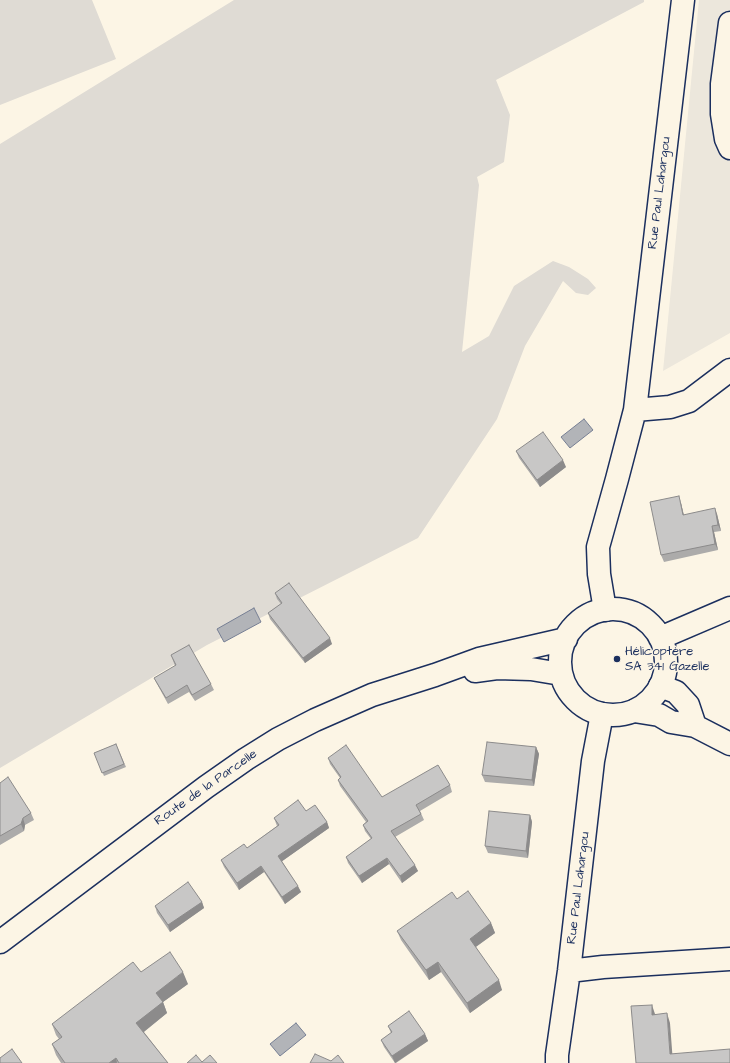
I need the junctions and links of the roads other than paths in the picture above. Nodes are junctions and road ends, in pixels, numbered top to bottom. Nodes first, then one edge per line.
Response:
1 (683, 0) edge
2 (730, 23) edge
3 (730, 148) edge
4 (730, 370) edge
5 (635, 410) junction
6 (730, 608) edge
7 (605, 610) junction
8 (660, 638) junction
9 (566, 639) junction
10 (561, 674) junction
11 (435, 675) junction
12 (660, 686) junction
13 (634, 711) junction
14 (602, 714) junction
15 (695, 726) junction
16 (730, 744) edge
17 (0, 942) edge
18 (730, 959) edge
19 (569, 971) junction
20 (557, 1063) edge

1 - 5 main road, Rue Paul Lahargou
2 - 3 main road
4 - 5 main road
5 - 7 main road, Rue Paul Lahargou
6 - 8 main road
7 - 8 main road
7 - 9 main road
8 - 12 main road
9 - 10 main road
9 - 11 main road, Route de la Parcelle
10 - 11 main road, Route de la Parcelle
10 - 14 main road
11 - 17 main road, Route de la Parcelle
12 - 13 main road
12 - 15 main road
13 - 14 main road
13 - 15 main road
14 - 19 main road, Rue Paul Lahargou
15 - 16 main road
18 - 19 main road
19 - 20 main road, Rue Paul Lahargou

